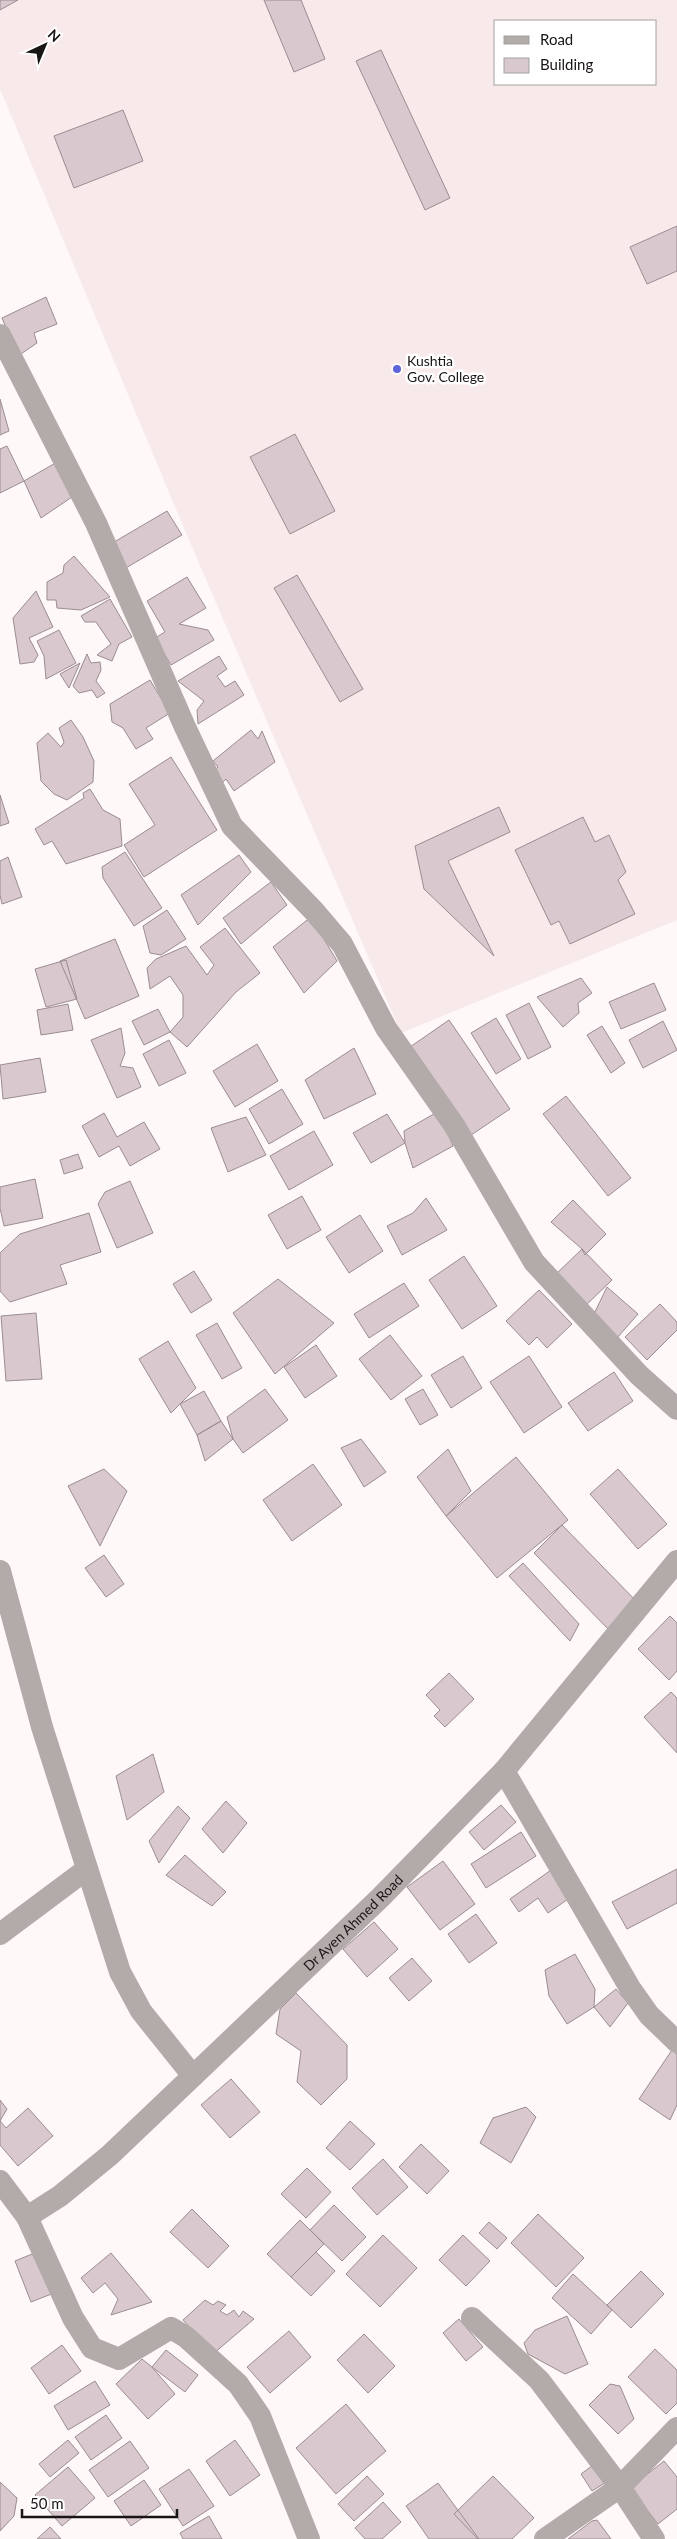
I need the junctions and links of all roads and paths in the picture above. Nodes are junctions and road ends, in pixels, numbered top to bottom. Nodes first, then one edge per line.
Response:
1 (0, 335) edge
2 (677, 1409) edge
3 (677, 1561) edge
4 (0, 1571) edge
5 (504, 1771) junction
6 (87, 1869) junction
7 (0, 1934) edge
8 (677, 2042) edge
9 (193, 2076) junction
10 (0, 2181) edge
11 (27, 2217) junction
12 (472, 2318) dead end
13 (677, 2428) edge
14 (620, 2487) junction
15 (309, 2539) edge
16 (545, 2539) edge
17 (654, 2539) edge

1 - 2 street
3 - 5 street, Dr Ayen Ahmed Road
4 - 6 street
5 - 8 street
5 - 9 street, Dr Ayen Ahmed Road
6 - 7 street
6 - 9 street
9 - 11 street, Dr Ayen Ahmed Road
10 - 11 street
11 - 15 street
12 - 14 street
13 - 14 street
14 - 16 street
14 - 17 street

